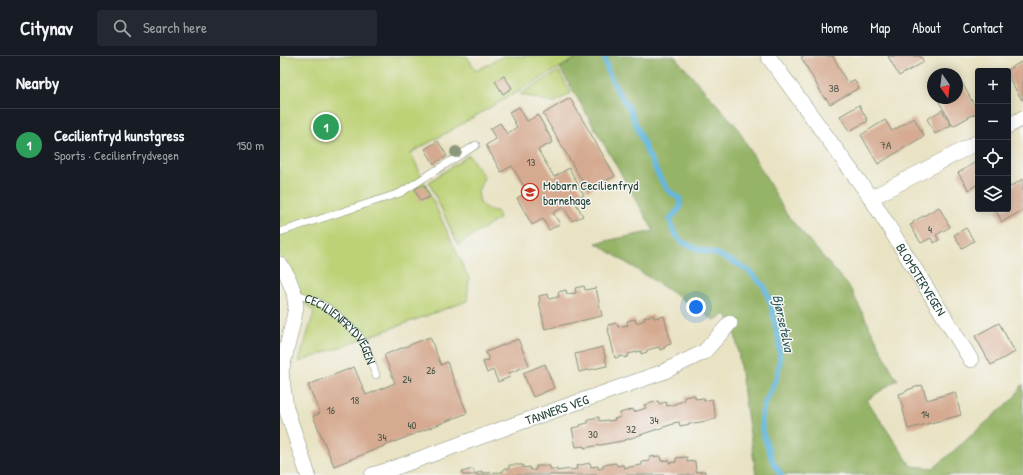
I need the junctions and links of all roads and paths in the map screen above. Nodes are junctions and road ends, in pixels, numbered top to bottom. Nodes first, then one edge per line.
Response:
1 (768, 56) edge
2 (1023, 118) edge
3 (1011, 124) edge
4 (975, 144) edge
5 (476, 145) dead end
6 (871, 198) junction
7 (280, 232) edge
8 (280, 264) edge
9 (294, 293) junction
10 (730, 323) dead end
11 (970, 360) dead end
12 (281, 372) edge
13 (376, 375) dead end
14 (387, 473) edge
15 (308, 475) edge
16 (372, 475) edge

1 - 6 street, BLOMSTERVEGEN
2 - 3 street
4 - 6 street
5 - 7 lane
6 - 11 street, BLOMSTERVEGEN
8 - 9 street, CECILIENFRYDVEGEN
9 - 12 street, CECILIENFRYDVEGEN
9 - 13 lane, CECILIENFRYDVEGEN
10 - 14 street, TANNERS VEG
12 - 15 street, CECILIENFRYDVEGEN
14 - 16 street, TANNERS VEG

